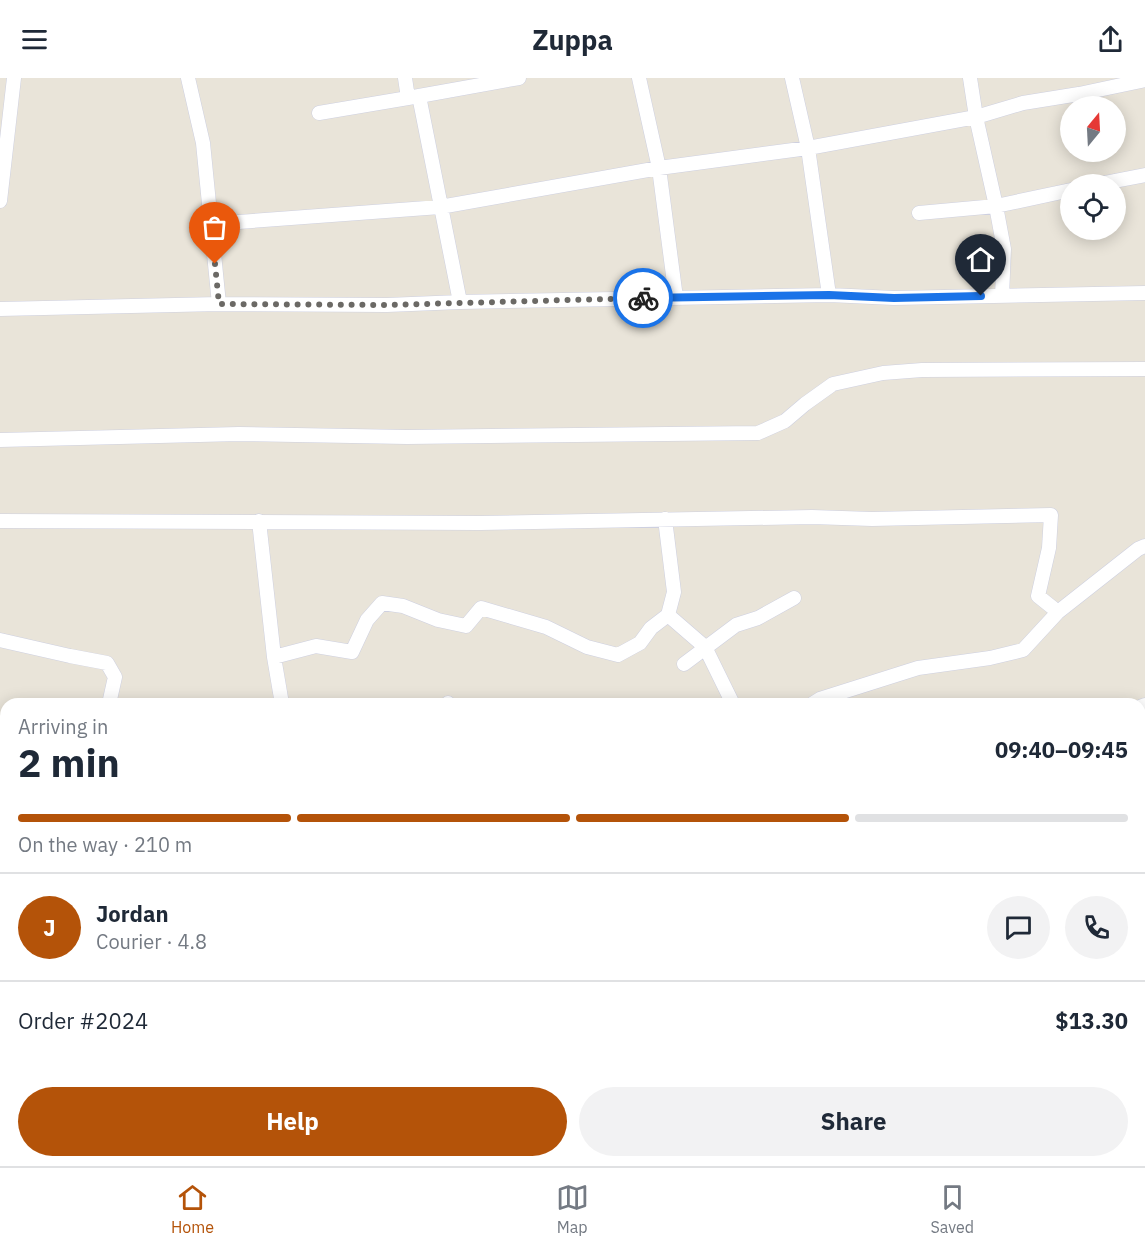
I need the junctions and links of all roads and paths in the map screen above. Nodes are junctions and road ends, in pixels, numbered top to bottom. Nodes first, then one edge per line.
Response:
1 (14, 78) edge
2 (189, 78) edge
3 (405, 78) edge
4 (519, 78) edge
5 (639, 78) edge
6 (792, 78) edge
7 (970, 78) edge
8 (1145, 80) edge
9 (414, 97) junction
10 (319, 113) dead end
11 (976, 117) junction
12 (808, 148) junction
13 (659, 168) junction
14 (1145, 175) edge
15 (1126, 179) edge
16 (1060, 192) edge
17 (0, 201) edge
18 (996, 206) junction
19 (440, 207) junction
20 (919, 213) dead end
21 (211, 224) junction
22 (1145, 293) edge
23 (829, 295) junction
24 (1002, 296) junction
25 (676, 297) junction
26 (460, 302) junction
27 (219, 304) junction
28 (0, 309) edge
29 (1145, 369) edge
30 (0, 440) edge
31 (665, 519) junction
32 (0, 521) edge
33 (260, 521) junction
34 (1145, 546) edge
35 (794, 598) dead end
36 (1058, 612) junction
37 (668, 615) junction
38 (0, 640) edge
39 (705, 647) junction
40 (274, 657) junction
41 (684, 664) dead end
42 (110, 698) edge
43 (281, 698) edge
44 (731, 698) edge
45 (826, 698) edge

1 - 17 street
2 - 21 street
3 - 9 street
4 - 9 street
5 - 13 street
6 - 12 street
7 - 11 street
8 - 11 street
9 - 10 street
9 - 19 street
11 - 12 street
11 - 18 street
12 - 13 street
12 - 23 street
13 - 19 street
13 - 25 street
14 - 15 street
16 - 18 street
18 - 20 street
18 - 24 street
19 - 21 street
19 - 26 street
21 - 27 street
22 - 24 street
23 - 24 street
23 - 25 street
25 - 26 street
26 - 27 street
27 - 28 street
29 - 30 street
31 - 33 street
31 - 36 street
31 - 37 street
32 - 33 street
33 - 40 street
34 - 36 street
35 - 39 street
36 - 45 street
37 - 39 street
37 - 40 street
38 - 42 street
39 - 41 street
39 - 44 street
40 - 43 street

